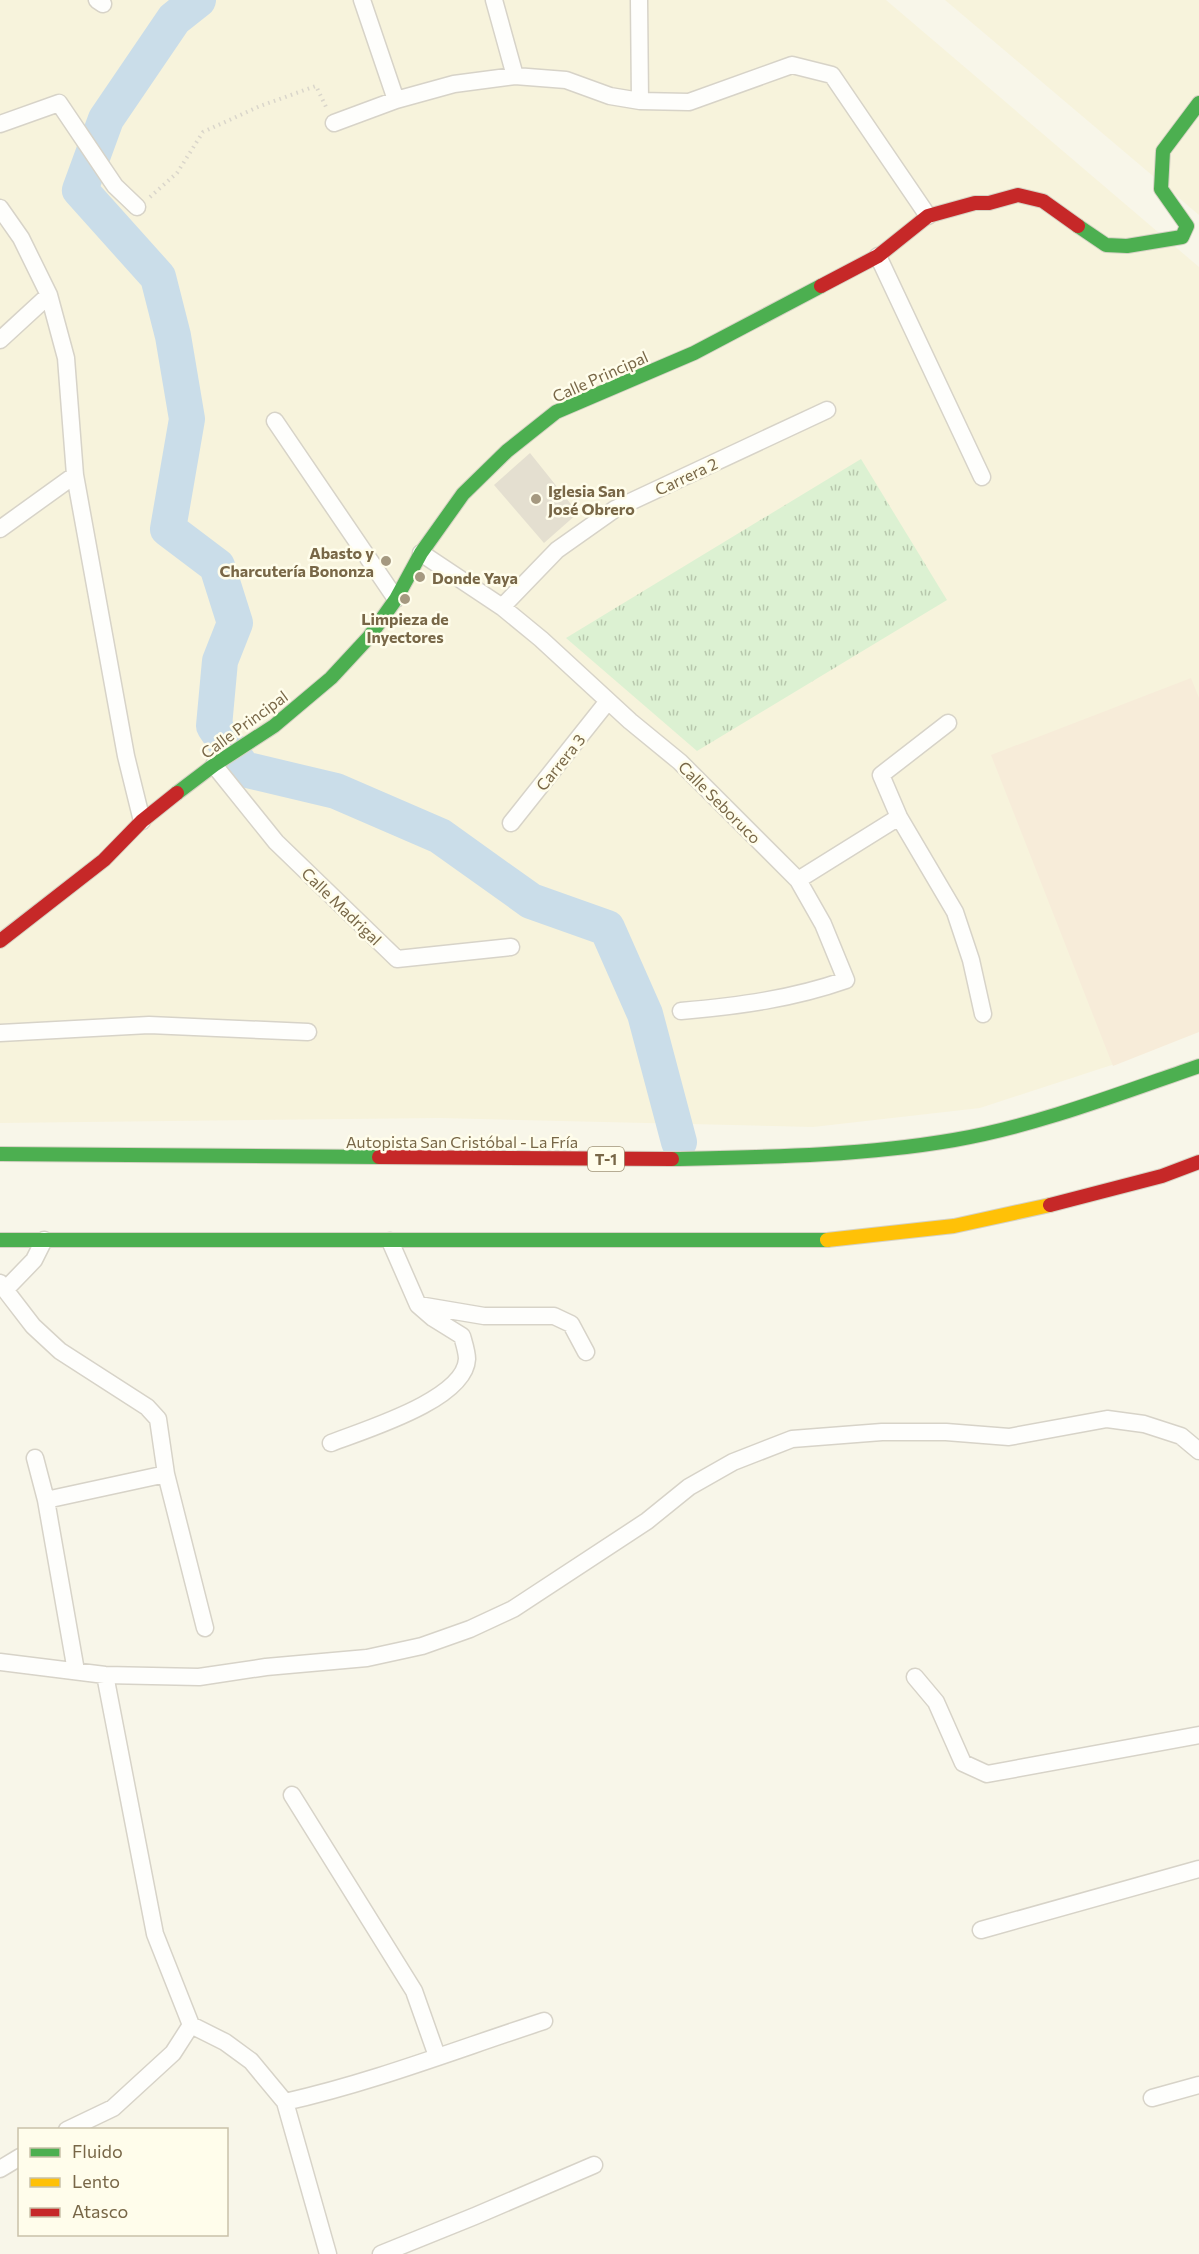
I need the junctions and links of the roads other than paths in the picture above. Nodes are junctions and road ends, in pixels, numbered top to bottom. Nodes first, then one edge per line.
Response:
1 (362, 0) edge
2 (494, 0) edge
3 (639, 0) edge
4 (515, 76) junction
5 (396, 100) junction
6 (640, 101) junction
7 (1199, 103) edge
8 (334, 123) road end
9 (0, 124) edge
10 (137, 207) road end
11 (0, 208) edge
12 (928, 216) junction
13 (878, 256) junction
14 (49, 296) junction
15 (0, 340) edge
16 (827, 410) dead end
17 (275, 421) dead end
18 (75, 475) junction
19 (982, 477) dead end
20 (0, 529) edge
21 (421, 553) junction
22 (396, 599) junction
23 (502, 607) junction
24 (608, 701) junction
25 (948, 723) dead end
26 (214, 765) junction
27 (899, 817) junction
28 (142, 821) junction
29 (511, 824) dead end
30 (798, 880) junction
31 (0, 941) edge
32 (511, 947) dead end
33 (681, 1011) dead end
34 (982, 1014) dead end
35 (308, 1032) dead end
36 (0, 1033) edge
37 (1199, 1066) edge
38 (0, 1154) edge
39 (1199, 1162) edge
40 (0, 1240) edge
41 (44, 1240) junction
42 (390, 1241) junction
43 (3, 1286) edge
44 (418, 1305) junction
45 (586, 1352) dead end
46 (331, 1443) dead end
47 (1199, 1451) edge
48 (35, 1458) dead end
49 (166, 1474) junction
50 (46, 1500) junction
51 (205, 1628) dead end
52 (0, 1662) edge
53 (76, 1671) junction
54 (105, 1675) junction
55 (915, 1677) dead end
56 (1199, 1735) edge
57 (292, 1795) dead end
58 (1199, 1869) edge
59 (981, 1930) dead end
60 (544, 2021) dead end
61 (191, 2025) junction
62 (437, 2056) junction
63 (1199, 2085) edge
64 (1152, 2098) dead end
65 (285, 2102) junction
66 (71, 2128) edge
67 (18, 2158) edge
68 (594, 2165) dead end
69 (0, 2169) edge
70 (328, 2254) edge
71 (381, 2254) edge

1 - 5 street
2 - 4 street
3 - 6 street
4 - 5 street
4 - 6 street
5 - 8 street
6 - 12 street
7 - 12 main road, Calle Principal
9 - 10 street
11 - 14 street
12 - 13 main road, Calle Principal
13 - 19 street
13 - 21 main road, Calle Principal
14 - 15 street
14 - 18 street
16 - 23 street, Carrera 2
17 - 22 street
18 - 20 street
18 - 28 street
21 - 22 main road, Calle Principal
21 - 23 street, Calle Seboruco
22 - 26 main road, Calle Principal
23 - 24 street, Calle Seboruco
24 - 29 street, Carrera 3
24 - 30 street, Calle Seboruco
25 - 27 street
26 - 28 main road, Calle Principal
26 - 32 street, Calle Madrigal
27 - 30 street
27 - 34 street
28 - 31 main road, Calle Principal
30 - 33 street, Calle Seboruco
35 - 36 street
37 - 38 main road, Autopista San Cristóbal - La Fría / T-1
39 - 42 main road
40 - 41 main road
41 - 42 main road
41 - 43 street
42 - 44 street
43 - 49 street
44 - 45 street
44 - 46 street
47 - 54 street
48 - 50 street
49 - 50 street
49 - 51 street
50 - 53 street
52 - 53 street
53 - 54 street
54 - 61 street
55 - 56 street
57 - 62 street
58 - 59 street
60 - 62 street
61 - 65 street
61 - 66 street
62 - 65 street
63 - 64 street
65 - 70 street
67 - 69 street
68 - 71 street

